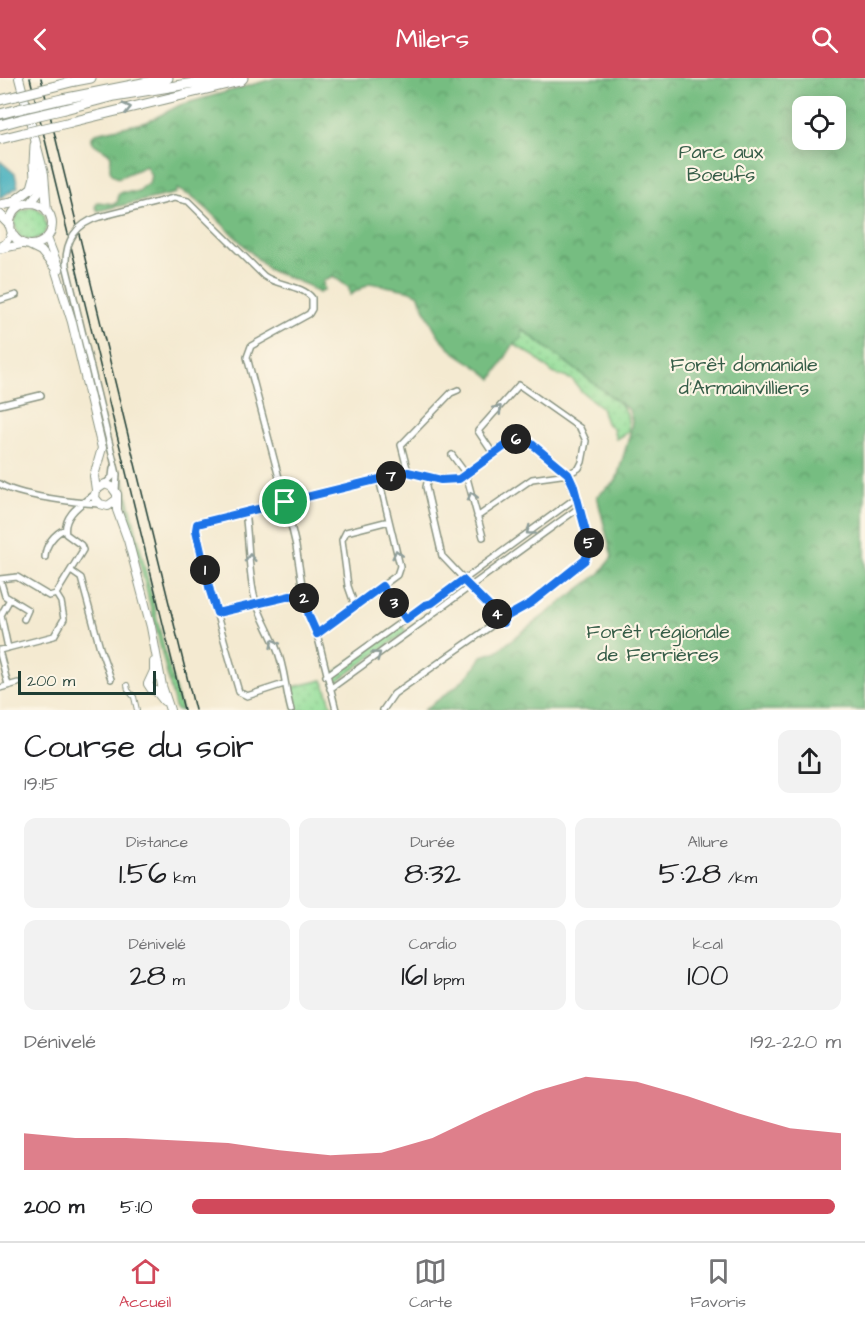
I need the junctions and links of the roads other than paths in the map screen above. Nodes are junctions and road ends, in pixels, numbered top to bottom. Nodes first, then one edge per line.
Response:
1 (19, 78) edge
2 (91, 78) edge
3 (168, 78) edge
4 (225, 78) edge
5 (243, 78) edge
6 (0, 100) edge
7 (64, 104) junction
8 (0, 114) edge
9 (0, 124) edge
10 (0, 139) edge
11 (35, 145) junction
12 (32, 203) junction
13 (0, 207) edge
14 (17, 208) junction
15 (47, 210) junction
16 (0, 215) edge
17 (11, 229) junction
18 (47, 238) junction
19 (27, 244) junction
20 (0, 248) edge
21 (64, 294) junction
22 (16, 296) dead end
23 (0, 300) edge
24 (35, 388) dead end
25 (458, 390) dead end
26 (0, 405) edge
27 (494, 455) junction
28 (453, 456) dead end
29 (113, 463) junction
30 (408, 472) junction
31 (466, 474) junction
32 (568, 474) junction
33 (428, 478) junction
34 (379, 479) junction
35 (0, 484) edge
36 (99, 488) junction
37 (116, 491) junction
38 (577, 497) junction
39 (116, 500) junction
40 (285, 502) junction
41 (79, 504) junction
42 (102, 505) junction
43 (579, 507) junction
44 (245, 512) junction
45 (477, 517) junction
46 (388, 521) junction
47 (121, 524) junction
48 (65, 529) junction
49 (483, 537) dead end
50 (45, 557) dead end
51 (71, 571) junction
52 (0, 579) edge
53 (463, 580) junction
54 (382, 586) junction
55 (470, 587) junction
56 (140, 590) junction
57 (303, 593) junction
58 (57, 594) junction
59 (10, 599) junction
60 (256, 603) junction
61 (432, 603) junction
62 (355, 606) junction
63 (217, 613) junction
64 (434, 613) junction
65 (497, 614) junction
66 (506, 617) junction
67 (24, 619) dead end
68 (406, 619) junction
69 (497, 622) junction
70 (416, 627) junction
71 (410, 632) junction
72 (317, 634) junction
73 (8, 648) junction
74 (0, 652) edge
75 (326, 676) junction
76 (151, 678) junction
77 (111, 679) dead end
78 (18, 683) dead end
79 (284, 684) junction
80 (127, 685) dead end
81 (160, 685) junction
82 (9, 686) junction
83 (0, 688) edge
84 (330, 689) junction
85 (137, 710) edge
86 (169, 710) edge
87 (291, 710) edge
88 (336, 710) edge
89 (383, 710) edge

1 - 11 main road
2 - 6 highway, bridge
3 - 7 highway
4 - 7 highway
10 -> 5 highway, bridge
7 - 8 highway, bridge
7 - 9 highway, bridge
11 - 12 main road
11 - 13 highway
11 - 15 main road
12 - 14 main road
12 - 15 main road
13 - 14 highway
14 - 17 main road
15 - 18 main road
16 - 17 highway
17 - 19 main road
17 - 20 street
18 - 19 main road
18 - 21 main road
19 - 20 street
19 - 21 main road
21 - 36 main road
22 - 23 street
24 - 26 street
25 - 30 street
27 - 31 street
27 - 32 street
27 -> 32 street
28 - 31 street
29 - 36 street
29 - 37 street
29 - 40 street, bridge
30 - 33 street
30 - 34 street
31 - 33 street
45 -> 31 street
32 - 38 street
32 - 45 street
33 - 53 street
34 - 40 street
34 - 46 street
35 - 41 street
36 - 37 main road
36 - 41 street
36 - 42 main road
37 - 39 main road
38 - 43 street
38 -> 53 street
39 - 42 main road
39 - 47 main road
40 - 44 street
40 - 57 street
41 - 42 street
41 - 48 street
42 - 47 main road
43 - 55 street
43 - 66 street
60 -> 44 street
44 - 63 street
45 - 49 street
54 -> 46 street
46 - 62 street
47 - 56 main road
48 - 50 street
48 - 51 street
51 - 58 street
51 - 77 street
52 - 58 street
52 - 59 street
53 - 55 street
53 - 61 street
54 - 62 street
54 - 68 street
55 - 64 street
55 - 65 street
56 - 76 main road
56 - 81 main road
57 - 60 street
57 - 72 street
58 - 73 street
59 - 67 street
59 - 73 street
60 - 63 street
79 -> 60 street
61 - 64 street
61 - 68 street
62 - 72 street
63 - 79 street
64 - 70 street
65 - 66 street
65 - 69 street
66 - 69 street
68 - 70 street
68 - 71 street
68 - 75 street
69 - 89 street
70 - 71 street
84 -> 71 street
72 - 75 street
73 - 74 street
74 - 82 street
75 - 84 street
76 - 81 main road
76 - 81 main road
78 - 82 street
79 - 87 street
80 - 85 street
81 - 86 main road
82 - 83 street
84 - 88 street

